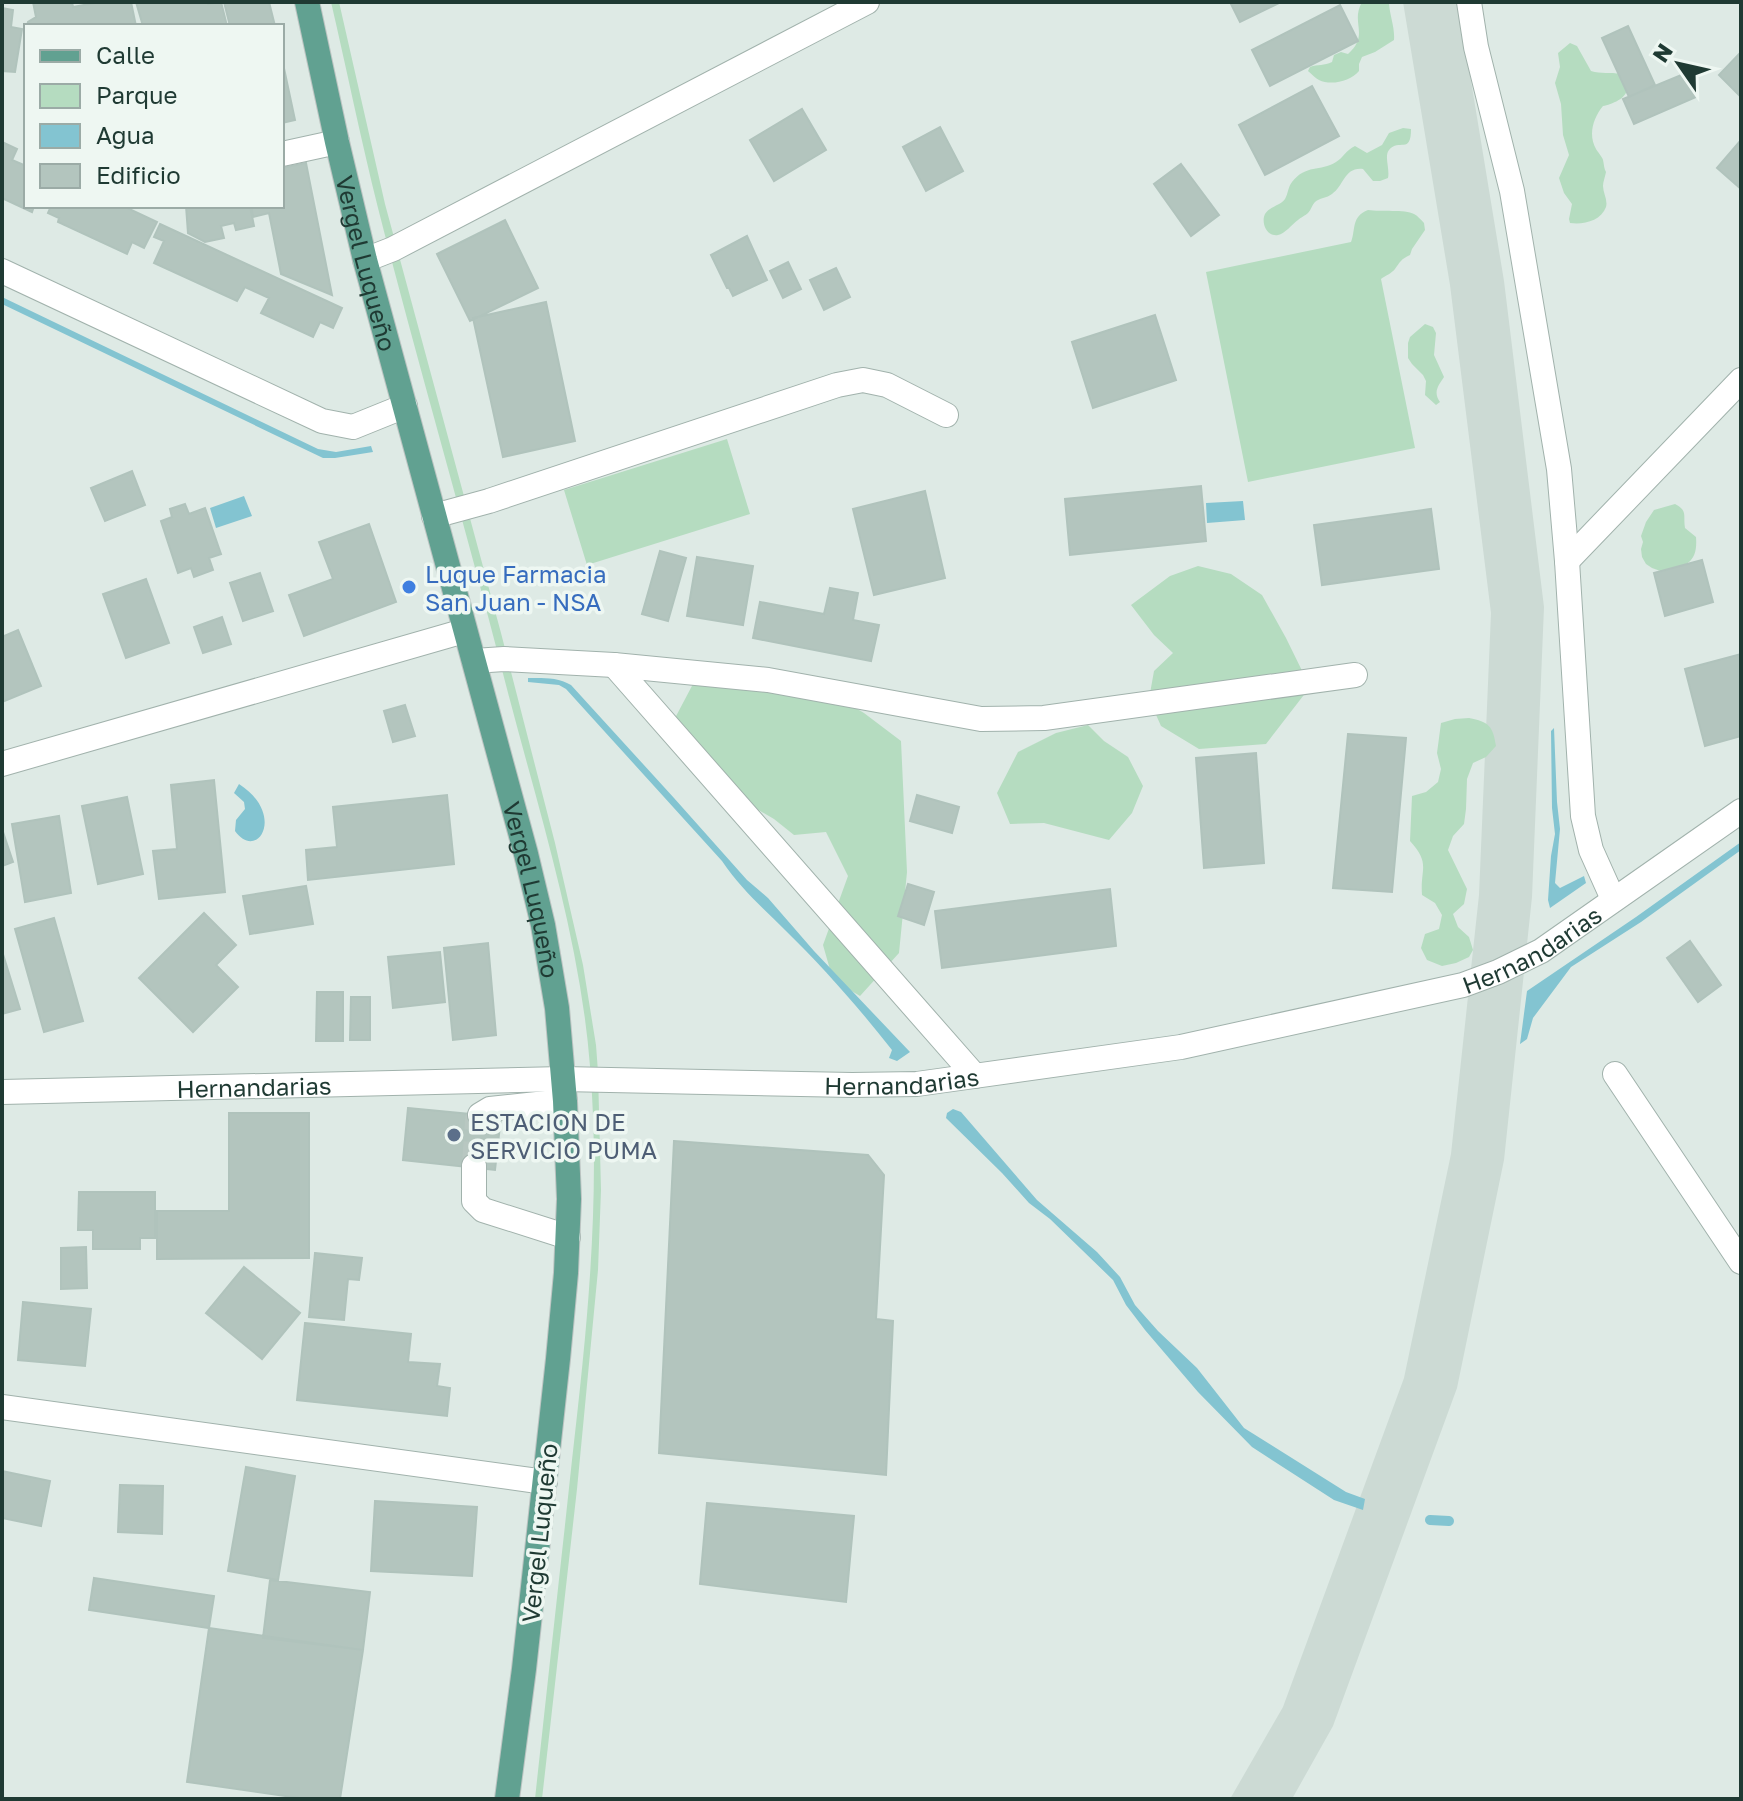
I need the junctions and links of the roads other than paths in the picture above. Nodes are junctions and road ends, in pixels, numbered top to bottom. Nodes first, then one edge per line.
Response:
1 (307, 2) edge
2 (1469, 2) edge
3 (857, 4) edge
4 (337, 142) junction
5 (284, 154) edge
6 (365, 260) junction
7 (2, 271) edge
8 (1741, 380) edge
9 (405, 406) junction
10 (946, 415) dead end
11 (434, 516) junction
12 (1567, 561) junction
13 (464, 631) junction
14 (474, 661) junction
15 (614, 665) junction
16 (1355, 675) dead end
17 (2, 764) edge
18 (1741, 811) edge
19 (1613, 899) junction
20 (1615, 1074) dead end
21 (975, 1076) junction
22 (564, 1090) junction
23 (2, 1092) edge
24 (480, 1115) dead end
25 (474, 1166) tunnel mouth
26 (568, 1237) junction
27 (1741, 1262) edge
28 (2, 1407) edge
29 (545, 1482) junction
30 (507, 1799) edge

1 - 4 main road, Vergel Luqueño
2 - 12 street
3 - 6 street
4 - 5 street
4 - 6 main road, Vergel Luqueño
6 - 9 main road, Vergel Luqueño
7 - 9 street
8 - 12 street
9 - 11 main road, Vergel Luqueño
10 - 11 street
11 - 13 main road, Vergel Luqueño
12 - 19 street
13 - 14 main road, Vergel Luqueño
13 - 17 street
14 - 15 street
14 - 22 main road, Vergel Luqueño
15 - 16 street
15 - 21 street
18 - 19 street, Hernandarias
19 - 21 street, Hernandarias
20 - 27 street
21 - 22 street, Hernandarias
22 - 23 street, Hernandarias
22 - 24 street
22 - 26 main road, Vergel Luqueño
25 - 26 street
26 - 29 main road, Vergel Luqueño
28 - 29 street
29 - 30 main road, Vergel Luqueño

